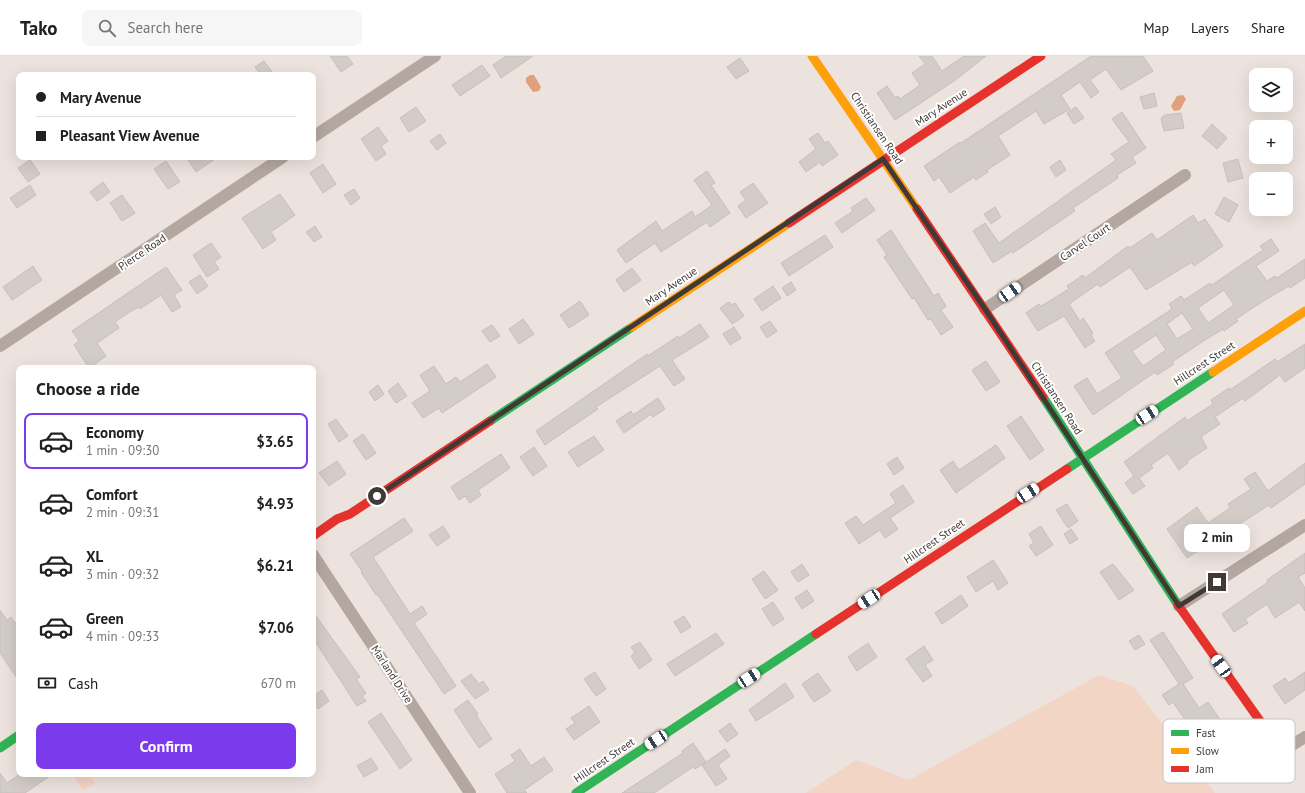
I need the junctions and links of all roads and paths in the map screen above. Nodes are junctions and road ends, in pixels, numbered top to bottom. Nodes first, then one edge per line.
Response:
1 (435, 56) edge
2 (812, 56) edge
3 (1041, 56) edge
4 (316, 135) edge
5 (883, 159) junction
6 (279, 160) edge
7 (1185, 175) dead end
8 (985, 309) junction
9 (1305, 311) edge
10 (0, 346) edge
11 (1081, 458) junction
12 (1305, 525) edge
13 (316, 534) edge
14 (316, 560) edge
15 (1179, 606) junction
16 (1259, 719) edge
17 (16, 737) edge
18 (1305, 737) edge
19 (1295, 744) edge
20 (0, 748) edge
21 (470, 793) edge
22 (576, 793) edge

1 - 4 street
2 - 5 street, Christiansen Road
3 - 5 street, Mary Avenue
5 - 8 street, Christiansen Road
5 - 13 street, Mary Avenue
6 - 10 street, Pierce Road
7 - 8 street, Carvel Court
8 - 11 street, Christiansen Road
9 - 11 street, Hillcrest Street
11 - 15 street, Christiansen Road
11 - 22 street, Hillcrest Street
12 - 15 street
14 - 21 street, Marland Drive
15 - 16 street, Christiansen Road
17 - 20 street
18 - 19 street

